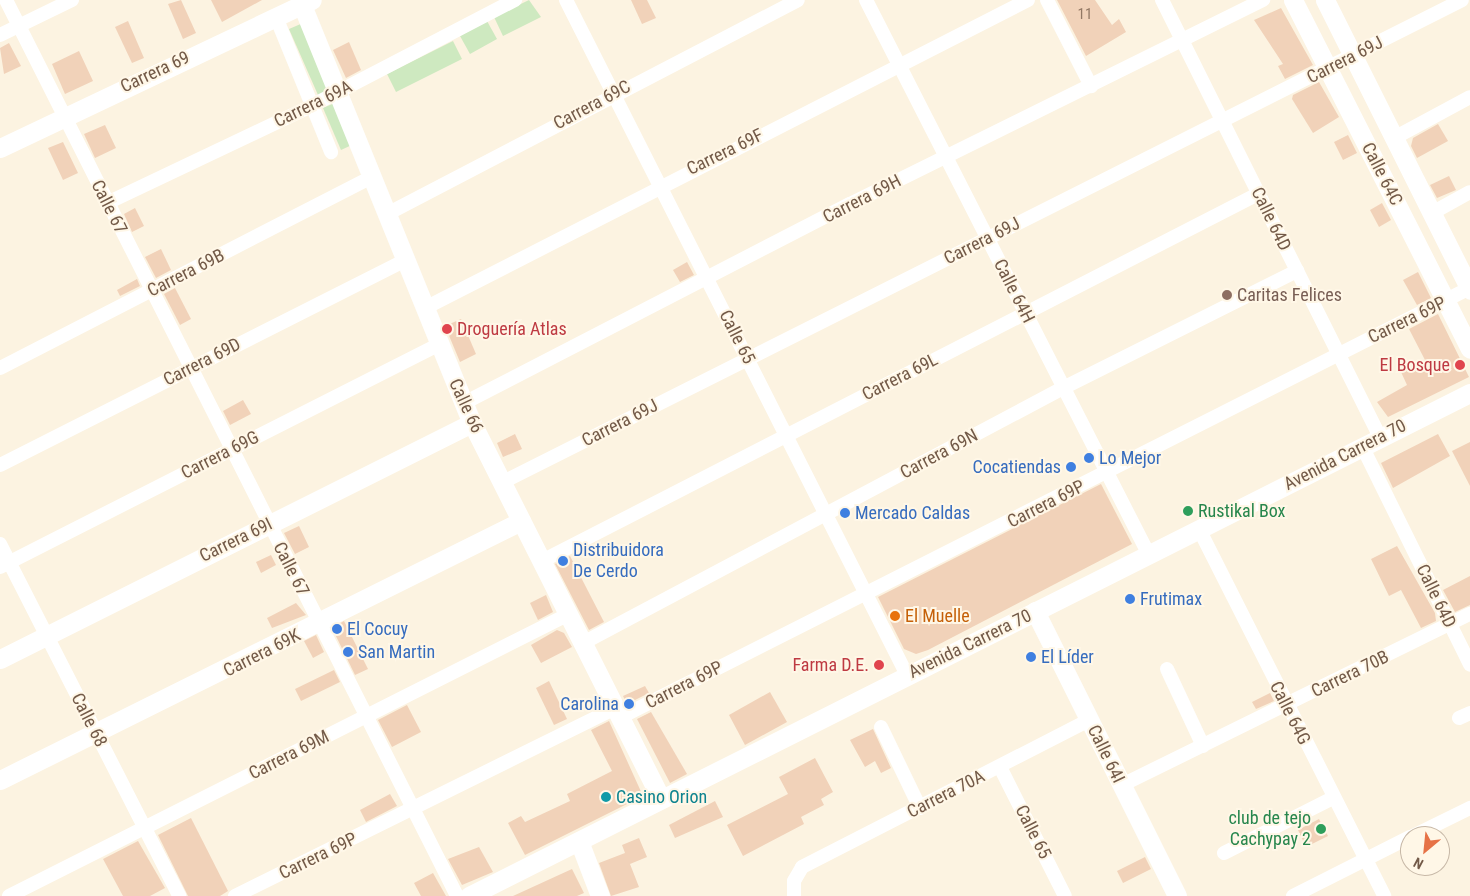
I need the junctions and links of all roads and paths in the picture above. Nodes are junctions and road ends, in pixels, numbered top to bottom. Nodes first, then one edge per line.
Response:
1 (6, 0) edge
2 (72, 0) edge
3 (515, 0) edge
4 (566, 0) edge
5 (798, 0) edge
6 (866, 0) edge
7 (1028, 0) edge
8 (1047, 0) edge
9 (1162, 0) edge
10 (1263, 0) edge
11 (1293, 0) edge
12 (1325, 0) edge
13 (1462, 0) edge
14 (305, 2) edge
15 (276, 17) junction
16 (18, 25) junction
17 (0, 34) edge
18 (1182, 41) junction
19 (1353, 56) junction
20 (899, 66) junction
21 (1328, 68) junction
22 (1091, 86) junction
23 (338, 93) junction
24 (614, 94) junction
25 (1470, 98) edge
26 (312, 105) junction
27 (62, 116) junction
28 (1222, 121) junction
29 (1394, 138) junction
30 (0, 148) edge
31 (331, 152) dead end
32 (946, 157) junction
33 (372, 177) junction
34 (660, 184) junction
35 (1470, 192) edge
36 (1258, 194) junction
37 (107, 203) junction
38 (1432, 213) junction
39 (387, 214) junction
40 (987, 239) junction
41 (406, 260) junction
42 (1297, 271) junction
43 (707, 278) junction
44 (1470, 289) edge
45 (151, 291) junction
46 (1446, 301) junction
47 (425, 308) junction
48 (1025, 314) junction
49 (439, 344) junction
50 (1470, 349) edge
51 (1338, 354) junction
52 (748, 359) junction
53 (0, 368) edge
54 (190, 368) junction
55 (1063, 388) junction
56 (1470, 393) edge
57 (464, 403) junction
58 (472, 423) junction
59 (787, 436) junction
60 (1380, 437) junction
61 (1362, 446) junction
62 (231, 450) junction
63 (0, 465) edge
64 (1106, 473) junction
65 (502, 482) junction
66 (826, 514) junction
67 (522, 521) junction
68 (268, 524) junction
69 (1199, 529) junction
70 (0, 544) edge
71 (1149, 555) junction
72 (542, 561) junction
73 (5, 564) edge
74 (866, 595) junction
75 (1036, 612) junction
76 (569, 614) junction
77 (1470, 614) edge
78 (319, 624) junction
79 (1450, 624) junction
80 (46, 635) junction
81 (583, 643) junction
82 (0, 659) edge
83 (1470, 665) edge
84 (1167, 668) dead end
85 (907, 675) junction
86 (1286, 706) junction
87 (618, 713) junction
88 (364, 717) junction
89 (1090, 720) junction
90 (881, 727) dead end
91 (96, 736) junction
92 (1203, 746) junction
93 (1000, 767) junction
94 (0, 780) edge
95 (1122, 785) junction
96 (1333, 798) junction
97 (661, 799) junction
98 (920, 808) junction
99 (1470, 808) edge
100 (412, 811) junction
101 (1434, 826) edge
102 (144, 828) junction
103 (578, 841) junction
104 (1400, 843) edge
105 (1224, 853) dead end
106 (1365, 860) junction
107 (9, 896) edge
108 (179, 896) edge
109 (235, 896) edge
110 (457, 896) edge
111 (470, 896) edge
112 (600, 896) edge
113 (794, 896) edge
114 (1065, 896) edge
115 (1178, 896) edge
116 (1293, 896) edge
117 (1384, 896) edge

1 - 16 street, Calle 67
2 - 16 street
3 - 23 street, Carrera 69A
4 - 24 street, Calle 65
5 - 24 street, Carrera 69C
6 - 20 street, Calle 64H
7 - 20 street, Carrera 69F
8 - 22 street
9 - 18 street, Calle 64D
10 - 18 street, Carrera 69H
11 - 21 street, Calle 64C
12 - 19 street, Calle 64C
13 - 19 street, Carrera 69J
14 - 15 street, Carrera 69
14 - 23 street, Calle 66
15 - 26 street
15 - 27 street, Carrera 69
16 - 17 street
16 - 27 street, Calle 67
18 - 22 street, Carrera 69H
18 - 28 street, Calle 64D
19 - 21 street, Carrera 69J
19 - 29 street, Calle 64C
20 - 32 street, Calle 64H
20 - 34 street, Carrera 69F
21 - 28 street, Carrera 69J
21 - 46 street, Calle 64C
22 - 32 street, Carrera 69H
23 - 26 street, Carrera 69A
23 - 33 street, Calle 66
24 - 34 street, Calle 65
24 - 39 street, Carrera 69C
25 - 29 street
26 - 31 street
26 - 37 street, Carrera 69A
27 - 30 street, Carrera 69
27 - 37 street, Calle 67
28 - 36 street, Calle 64D
28 - 40 street, Carrera 69J
29 - 38 street, Calle 64C
32 - 40 street, Calle 64H
32 - 43 street, Carrera 69H
33 - 39 street, Calle 66
33 - 45 street, Carrera 69B
34 - 43 street, Calle 65
34 - 47 street, Carrera 69F
35 - 38 street
36 - 42 street, Calle 64D
36 - 48 street, Carrera 69L
37 - 45 street, Calle 67
38 - 44 street, Calle 64C
39 - 41 street, Calle 66
40 - 48 street, Calle 64H
40 - 52 street, Carrera 69J
41 - 47 street, Calle 66
41 - 54 street, Carrera 69D
42 - 51 street, Calle 64D
42 - 55 street, Carrera 69N
43 - 52 street, Calle 65
43 - 57 street, Carrera 69H
44 - 46 street, Carrera 69P
45 - 53 street, Carrera 69B
45 - 54 street, Calle 67
46 - 50 street, Calle 64C
46 - 51 street, Carrera 69P
47 - 49 street, Calle 66
48 - 55 street, Calle 64H
48 - 59 street, Carrera 69L
49 - 57 street, Calle 66
49 - 62 street, Carrera 69G
51 - 60 street, Calle 64D
51 - 64 street, Carrera 69P
52 - 59 street, Calle 65
52 - 65 street, Carrera 69J
54 - 62 street, Calle 67
54 - 63 street, Carrera 69D
55 - 64 street, Calle 64H
55 - 66 street, Carrera 69N
56 - 60 street, Avenida Carrera 70
57 - 58 street, Calle 66
58 - 65 street, Calle 66
58 - 68 street, Carrera 69I
59 - 66 street, Calle 65
59 - 72 street, Carrera 69L
60 - 61 street, Avenida Carrera 70
61 - 69 street, Avenida Carrera 70
61 - 79 street, Calle 64D
62 - 68 street, Calle 67
62 - 73 street, Carrera 69G
64 - 71 street, Calle 64H
64 - 74 street, Carrera 69P
65 - 67 street, Calle 66
66 - 74 street, Calle 65
66 - 81 street, Carrera 69N
67 - 72 street, Calle 66
67 - 78 street, Carrera 69K
68 - 78 street, Calle 67
68 - 80 street, Carrera 69I
69 - 71 street, Avenida Carrera 70
69 - 86 street, Calle 64G
70 - 73 street, Calle 68
71 - 75 street, Avenida Carrera 70
72 - 76 street, Calle 66
73 - 80 street, Calle 68
74 - 85 street, Calle 65
74 - 87 street, Carrera 69P
75 - 85 street, Avenida Carrera 70
75 - 89 street, Calle 64I
76 - 81 street, Calle 66
76 - 88 street, Carrera 69M
77 - 79 street, Carrera 70B
78 - 88 street, Calle 67
78 - 91 street, Carrera 69K
79 - 83 street, Calle 64D
79 - 86 street, Carrera 70B
80 - 82 street, Carrera 69I
80 - 91 street, Calle 68
81 - 87 street, Calle 66
84 - 92 street
85 - 97 street, Avenida Carrera 70
86 - 92 street, Carrera 70B
86 - 96 street, Calle 64G
87 - 97 street, Calle 66
87 - 100 street, Carrera 69P
88 - 100 street, Calle 67
88 - 102 street, Carrera 69M
89 - 93 street, Carrera 70A
89 - 95 street, Calle 64I
90 - 98 street
91 - 94 street, Carrera 69K
91 - 102 street, Calle 68
92 - 95 street, Carrera 70B
93 - 98 street, Carrera 70A
93 - 114 street, Calle 65
95 - 115 street, Calle 64I
96 - 105 street
96 - 106 street, Calle 64G
97 - 103 street, Avenida Carrera 70
98 - 113 street, Carrera 70A
99 - 101 street
100 - 109 street, Carrera 69P
100 - 110 street, Calle 67
102 - 107 street, Carrera 69M
102 - 108 street, Calle 68
103 - 111 street, Avenida Carrera 70
103 - 112 street
104 - 106 street
106 - 116 street
106 - 117 street, Calle 64G

